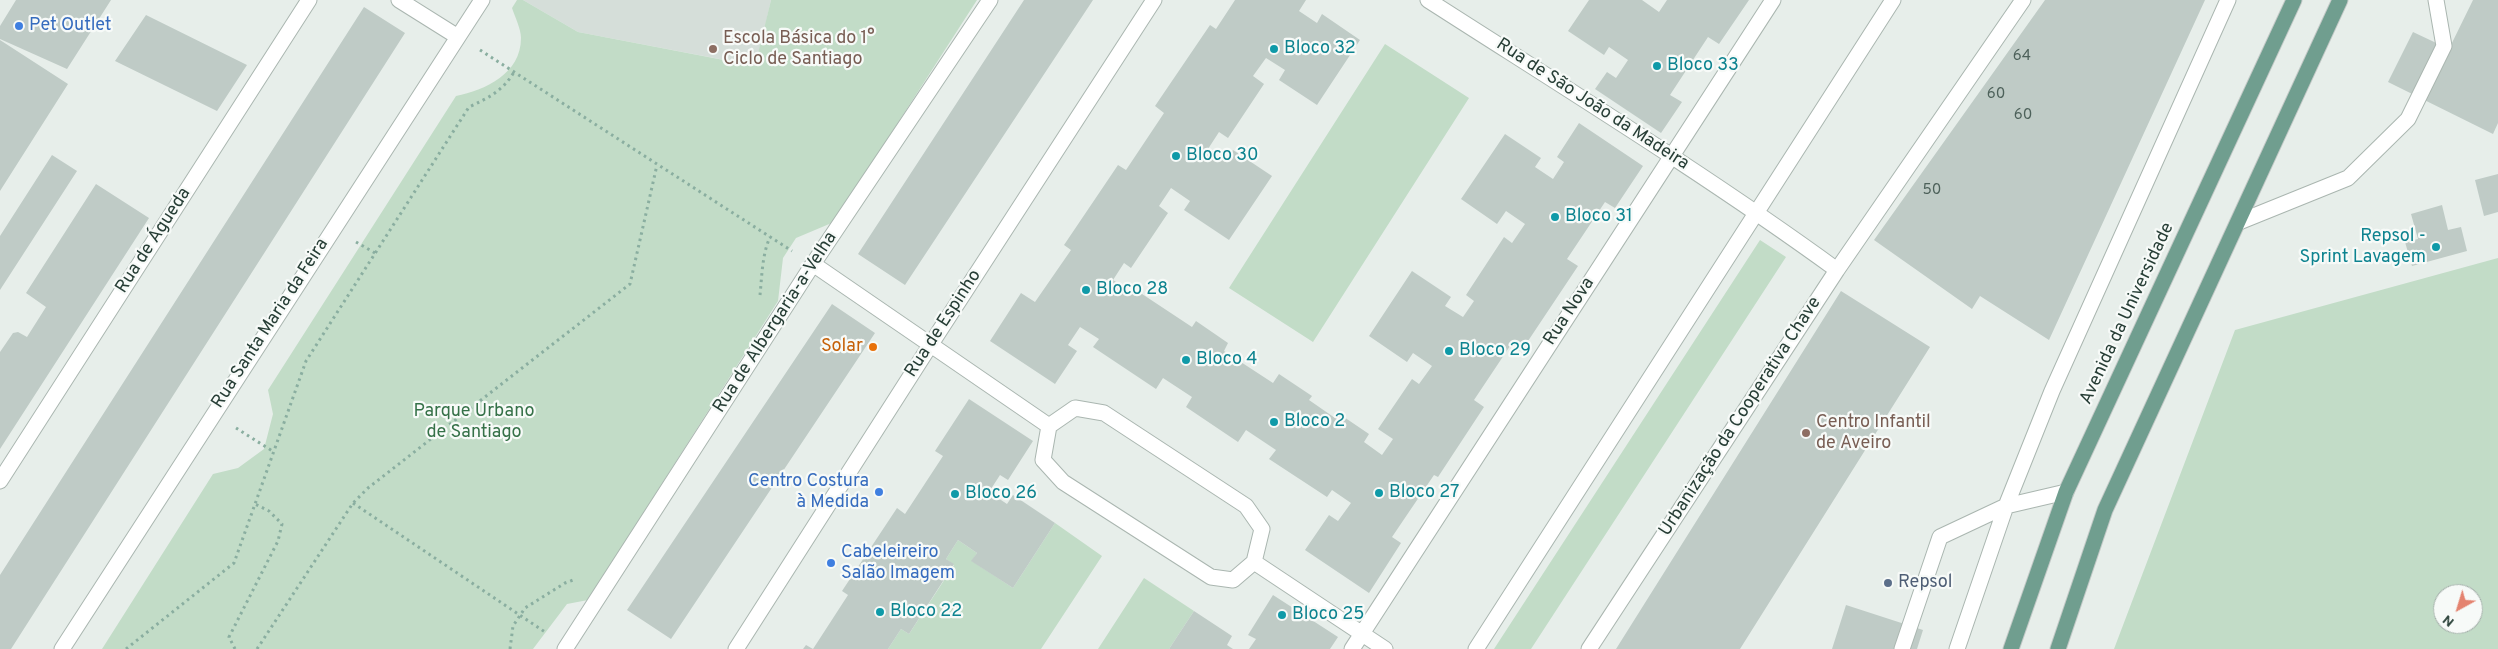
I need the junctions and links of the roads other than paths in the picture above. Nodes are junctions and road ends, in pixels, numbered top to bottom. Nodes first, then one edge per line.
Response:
1 (309, 0) edge
2 (399, 0) edge
3 (482, 0) edge
4 (990, 0) edge
5 (1154, 0) edge
6 (1428, 0) edge
7 (1773, 0) edge
8 (1892, 0) edge
9 (2023, 0) edge
10 (2228, 0) edge
11 (2294, 0) edge
12 (2340, 0) edge
13 (2436, 0) edge
14 (458, 37) junction
15 (1672, 156) junction
16 (1754, 213) junction
17 (2239, 222) junction
18 (813, 264) junction
19 (1837, 270) junction
20 (931, 344) junction
21 (1050, 426) junction
22 (0, 481) edge
23 (2066, 492) junction
24 (2006, 506) junction
25 (1254, 562) junction
26 (1362, 634) junction
27 (62, 649) edge
28 (565, 649) edge
29 (736, 649) edge
30 (1352, 649) edge
31 (1385, 649) edge
32 (1476, 649) edge
33 (1589, 649) edge
34 (1902, 649) edge
35 (1957, 649) edge
36 (2010, 649) edge
37 (2058, 649) edge

1 - 22 street, Rua de Águeda
2 - 14 street
3 - 14 street, Rua Santa Maria da Feira
4 - 18 street, Rua de Albergaria-a-Velha
5 - 20 street, Rua de Espinho
6 - 15 street, Rua de São João da Madeira
7 - 15 street, Rua Nova
8 - 16 street
9 - 19 street, Urbanização da Cooperativa Chave
10 - 24 street, Avenida da Universidade
11 - 23 main road, Avenida da Universidade
12 - 17 main road
13 - 17 street
14 - 27 street, Rua Santa Maria da Feira
15 - 16 street, Rua de São João da Madeira
15 - 26 street, Rua Nova
16 - 19 street
16 - 32 street
17 - 37 main road
18 - 20 street
18 - 28 street, Rua de Albergaria-a-Velha
19 - 33 street, Urbanização da Cooperativa Chave
20 - 21 street
20 - 29 street, Rua de Espinho
21 - 25 street
21 - 25 street
23 - 24 street
23 - 36 main road, Avenida da Universidade
24 - 34 street
24 - 35 street, Avenida da Universidade
25 - 26 street
26 - 30 street, Rua Nova
26 - 31 street

